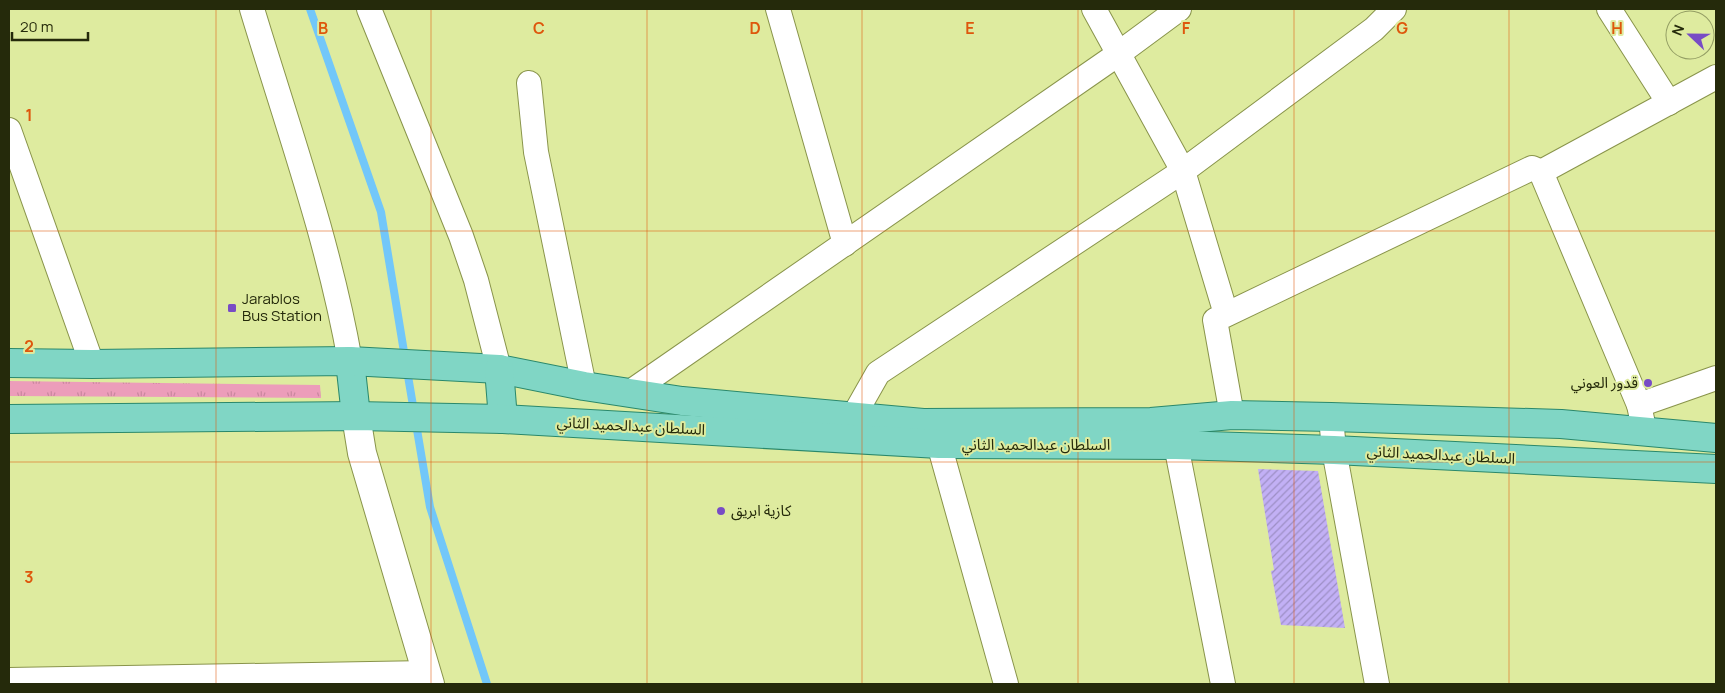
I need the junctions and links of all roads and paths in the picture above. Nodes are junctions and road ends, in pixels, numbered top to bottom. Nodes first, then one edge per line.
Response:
1 (252, 9) edge
2 (369, 9) edge
3 (778, 9) edge
4 (1094, 9) edge
5 (1179, 9) edge
6 (1394, 9) edge
7 (1610, 9) edge
8 (1118, 54) junction
9 (1716, 77) edge
10 (529, 82) dead end
11 (1669, 103) junction
12 (9, 130) edge
13 (1183, 171) junction
14 (1541, 172) junction
15 (845, 244) junction
16 (1226, 314) junction
17 (350, 362) junction
18 (9, 363) edge
19 (92, 364) junction
20 (499, 369) junction
21 (1716, 378) edge
22 (584, 386) junction
23 (629, 393) junction
24 (1639, 405) junction
25 (1232, 415) junction
26 (356, 416) junction
27 (853, 417) junction
28 (1331, 417) junction
29 (9, 419) edge
30 (503, 419) junction
31 (1645, 433) junction
32 (1716, 438) edge
33 (939, 444) junction
34 (1176, 446) junction
35 (1334, 450) junction
36 (1716, 469) edge
37 (429, 679) edge
38 (9, 680) edge
39 (159, 682) edge
40 (1006, 684) edge
41 (1223, 684) edge
42 (1377, 684) edge

1 - 17 street
2 - 20 street
3 - 15 street
4 - 8 street
5 - 8 street
6 - 13 street
7 - 11 street
8 - 13 street
8 - 15 street
9 - 11 street
10 - 22 street
11 - 14 street
12 - 19 street
13 - 16 street
13 - 27 street
14 - 16 street
14 - 24 street
15 - 23 street
16 - 25 street
17 - 19 main road
17 - 20 main road
17 - 26 main road
18 - 19 main road
20 - 22 main road
20 - 30 main road
21 - 24 street
22 - 23 main road
23 - 27 main road
24 - 31 street
25 - 27 main road
25 - 28 main road
26 - 29 main road, السلطان عبدالحميد الثاني
26 - 30 main road, السلطان عبدالحميد الثاني
26 - 37 main road
28 - 31 main road
28 - 35 street
30 - 33 main road, السلطان عبدالحميد الثاني
31 - 32 main road
33 - 34 main road, السلطان عبدالحميد الثاني
33 - 40 street
34 - 35 main road, السلطان عبدالحميد الثاني
34 - 41 street
35 - 36 main road, السلطان عبدالحميد الثاني
35 - 42 street
37 - 39 street
38 - 39 street

